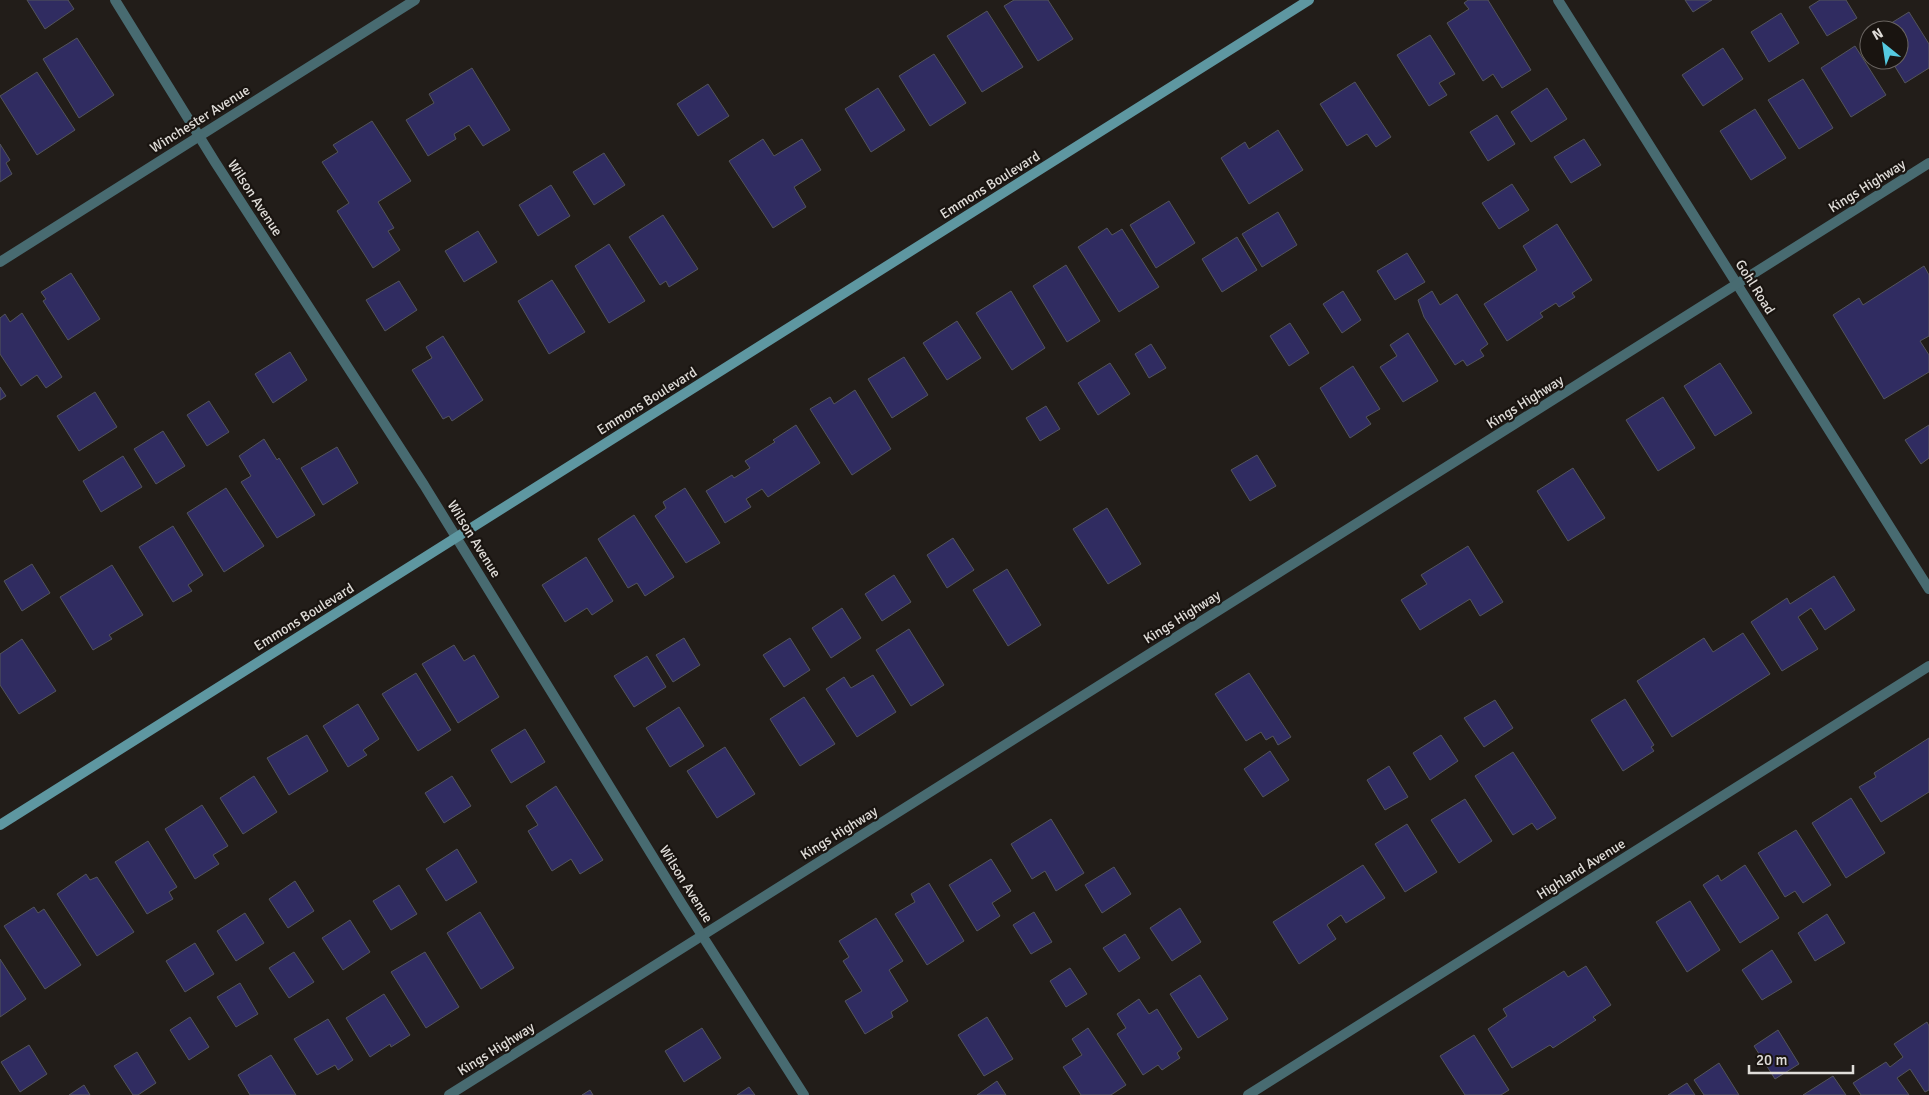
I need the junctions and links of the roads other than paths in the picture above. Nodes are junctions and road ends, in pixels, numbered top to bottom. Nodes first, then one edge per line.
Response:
1 (115, 0) edge
2 (415, 0) edge
3 (1309, 0) edge
4 (1558, 0) edge
5 (199, 136) junction
6 (1929, 163) edge
7 (0, 262) edge
8 (1737, 284) junction
9 (456, 537) junction
10 (1929, 589) edge
11 (1929, 666) edge
12 (0, 825) edge
13 (702, 936) junction
14 (449, 1095) edge
15 (804, 1095) edge
16 (1248, 1095) edge

1 - 5 street, Wilson Avenue
2 - 5 street, Winchester Avenue
3 - 9 street, Emmons Boulevard
4 - 8 street, Gohl Road
5 - 7 street, Winchester Avenue
5 - 9 street, Wilson Avenue
6 - 8 street, Kings Highway
8 - 10 street, Gohl Road
8 - 13 street, Kings Highway
9 - 12 street, Emmons Boulevard
9 - 13 street, Wilson Avenue
11 - 16 street, Highland Avenue
13 - 14 street, Kings Highway
13 - 15 street, Wilson Avenue

